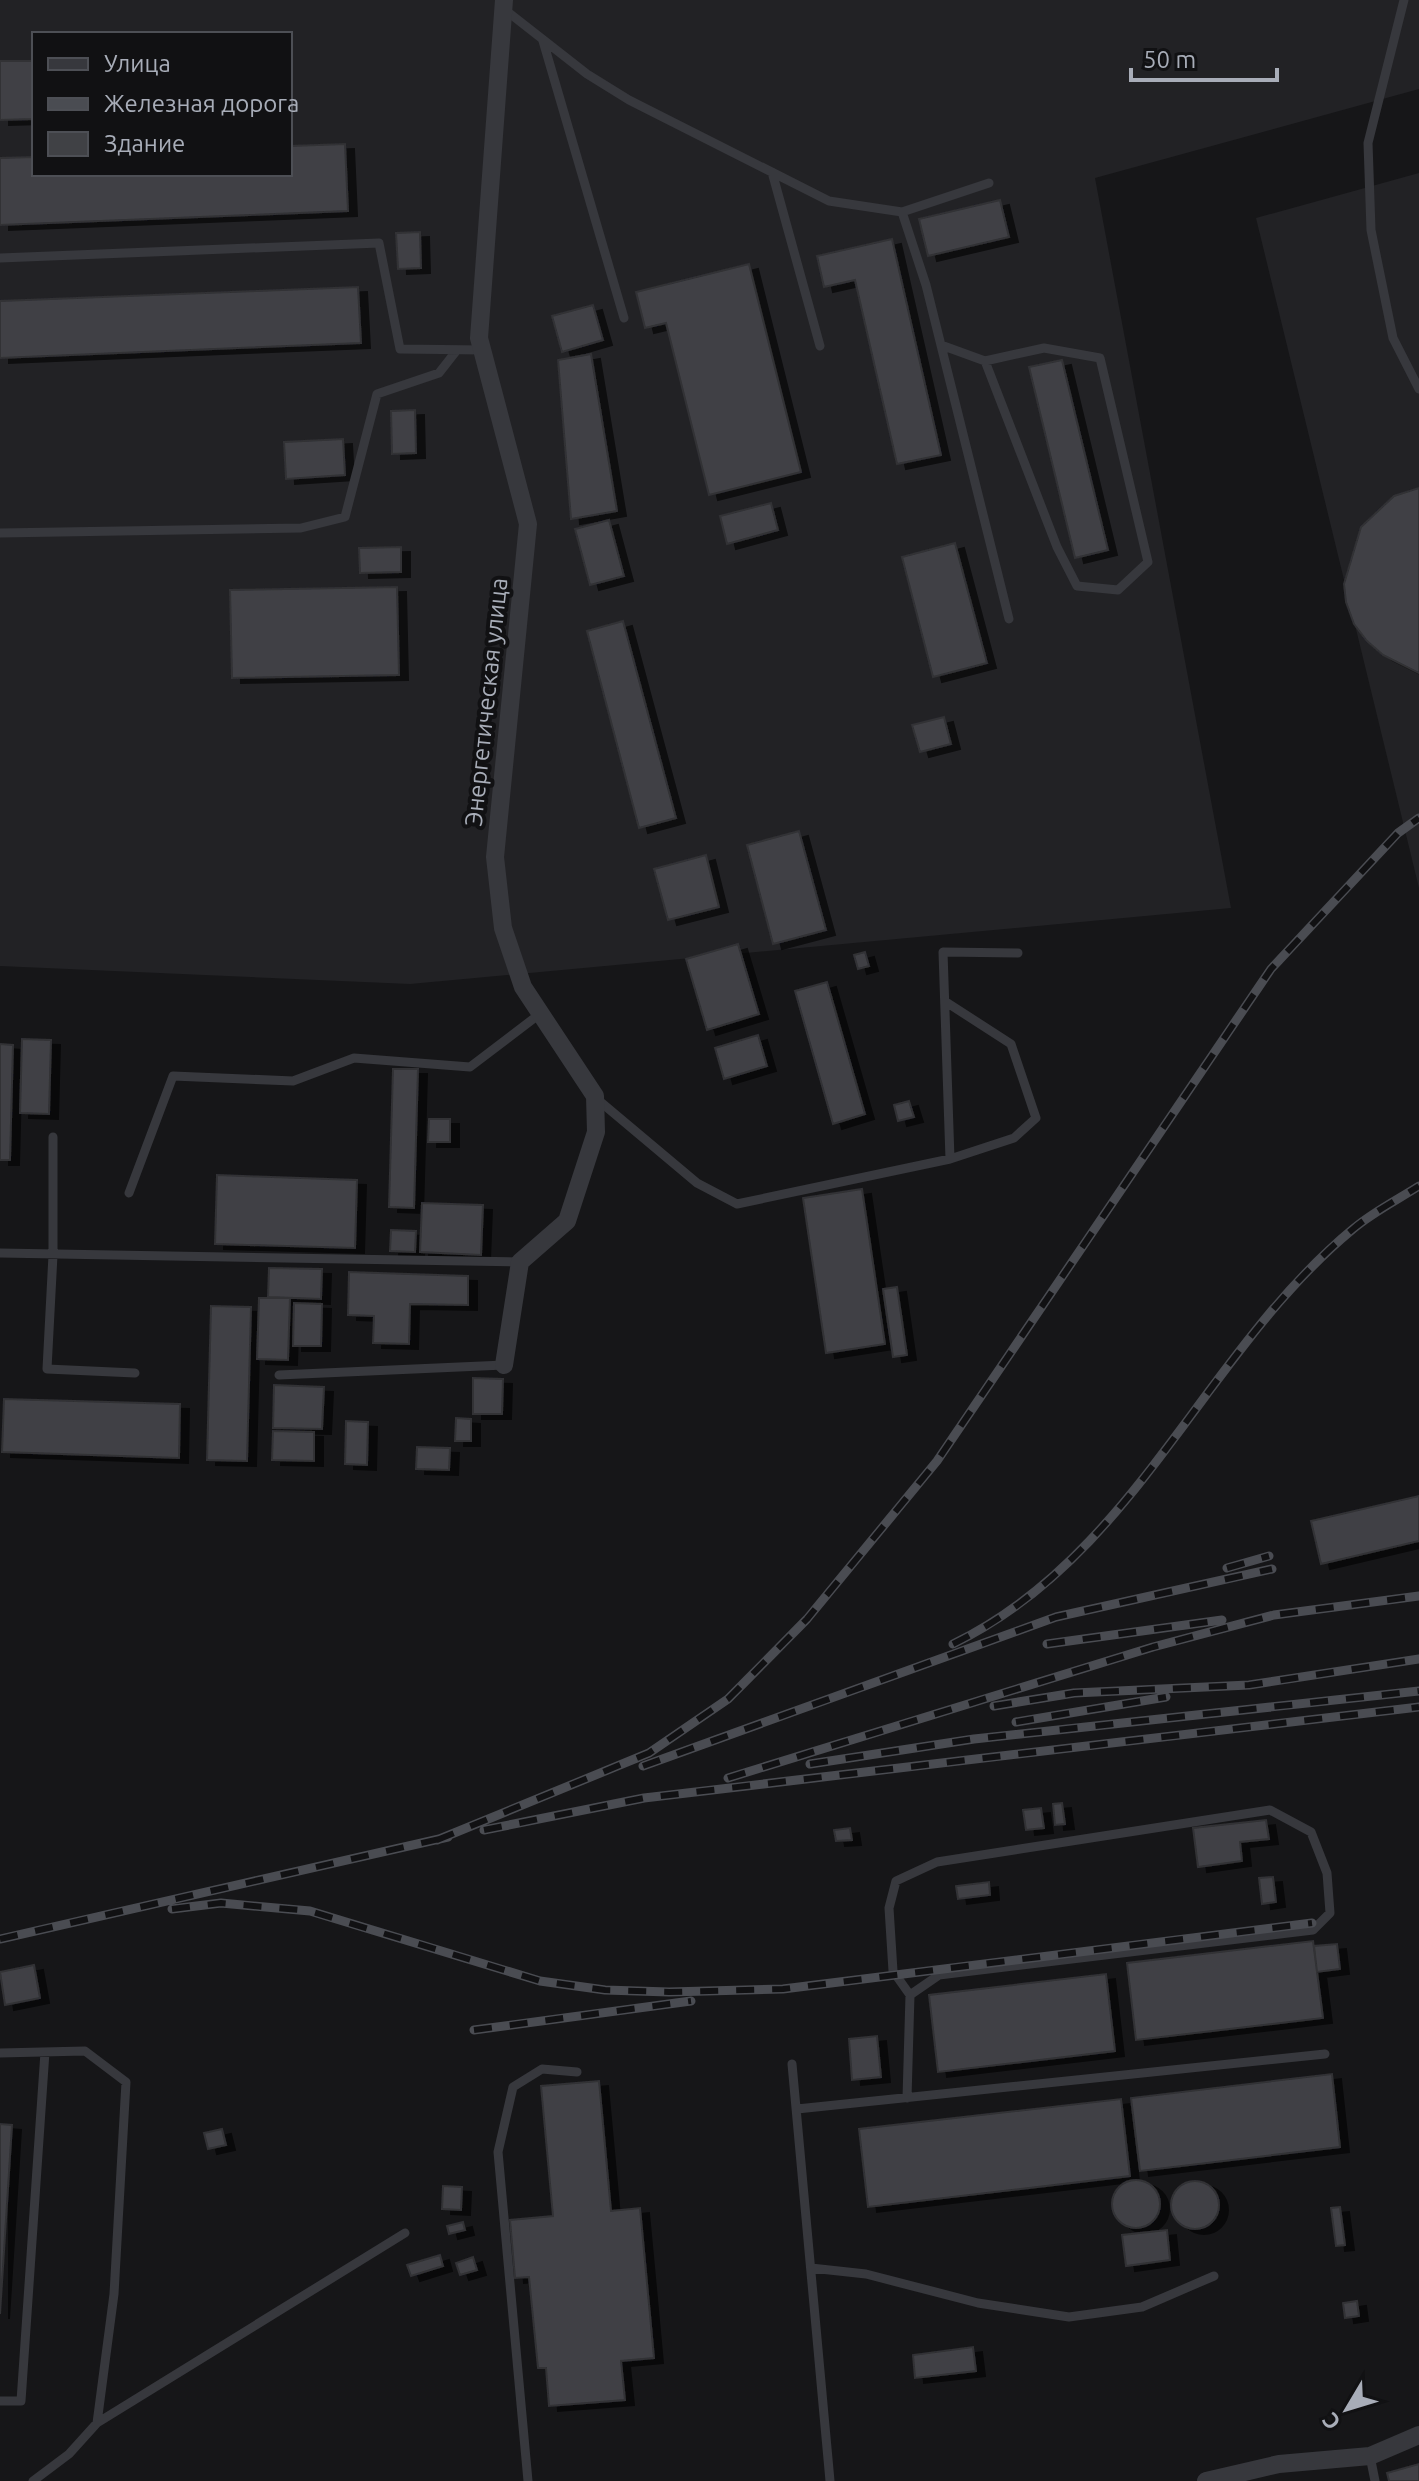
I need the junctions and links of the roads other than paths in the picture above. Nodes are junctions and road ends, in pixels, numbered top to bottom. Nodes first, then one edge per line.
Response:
1 (1404, 0) edge
2 (504, 5) edge
3 (543, 40) junction
4 (772, 172) junction
5 (989, 183) dead end
6 (902, 212) junction
7 (0, 258) edge
8 (624, 318) dead end
9 (941, 345) junction
10 (820, 346) dead end
11 (457, 350) junction
12 (483, 350) junction
13 (985, 361) junction
14 (1419, 389) edge
15 (0, 533) edge
16 (1009, 619) dead end
17 (1018, 953) dead end
18 (946, 1002) junction
19 (541, 1013) junction
20 (595, 1096) junction
21 (53, 1137) dead end
22 (950, 1159) junction
23 (129, 1193) dead end
24 (0, 1253) edge
25 (53, 1255) junction
26 (520, 1262) junction
27 (504, 1365) joint
28 (135, 1373) dead end
29 (279, 1375) dead end
30 (910, 1995) junction
31 (45, 2052) junction
32 (0, 2053) edge
33 (1325, 2054) dead end
34 (792, 2064) dead end
35 (577, 2072) dead end
36 (907, 2098) junction
37 (797, 2109) junction
38 (405, 2233) dead end
39 (811, 2268) junction
40 (1214, 2276) dead end
41 (0, 2401) edge
42 (97, 2423) junction
43 (1419, 2435) edge
44 (1370, 2456) junction
45 (33, 2481) edge
46 (528, 2481) edge
47 (830, 2481) edge
48 (1206, 2481) edge
49 (1375, 2481) edge

1 - 14 lane
2 - 3 lane
2 - 12 street, Энергетическая улица
3 - 4 lane
3 - 8 lane
4 - 6 lane
4 - 10 lane
5 - 6 lane
6 - 9 lane
7 - 11 lane
9 - 13 lane
9 - 16 lane
11 - 12 lane
11 - 15 lane
12 - 19 street, Энергетическая улица
13 - 13 lane
17 - 18 lane
18 - 22 lane
18 - 22 lane
19 - 20 street, Энергетическая улица
19 - 23 lane
20 - 22 lane
20 - 26 street
21 - 25 lane
24 - 25 lane
25 - 26 lane
25 - 28 lane
26 - 27 street
27 - 29 lane
30 - 30 lane
30 - 36 lane
31 - 32 lane
31 - 41 lane
31 - 42 lane
33 - 36 lane
34 - 37 lane
35 - 46 lane
36 - 37 lane
37 - 39 lane
38 - 42 lane
39 - 40 lane
39 - 47 lane
42 - 45 lane
43 - 44 street
44 - 48 street
44 - 49 lane

